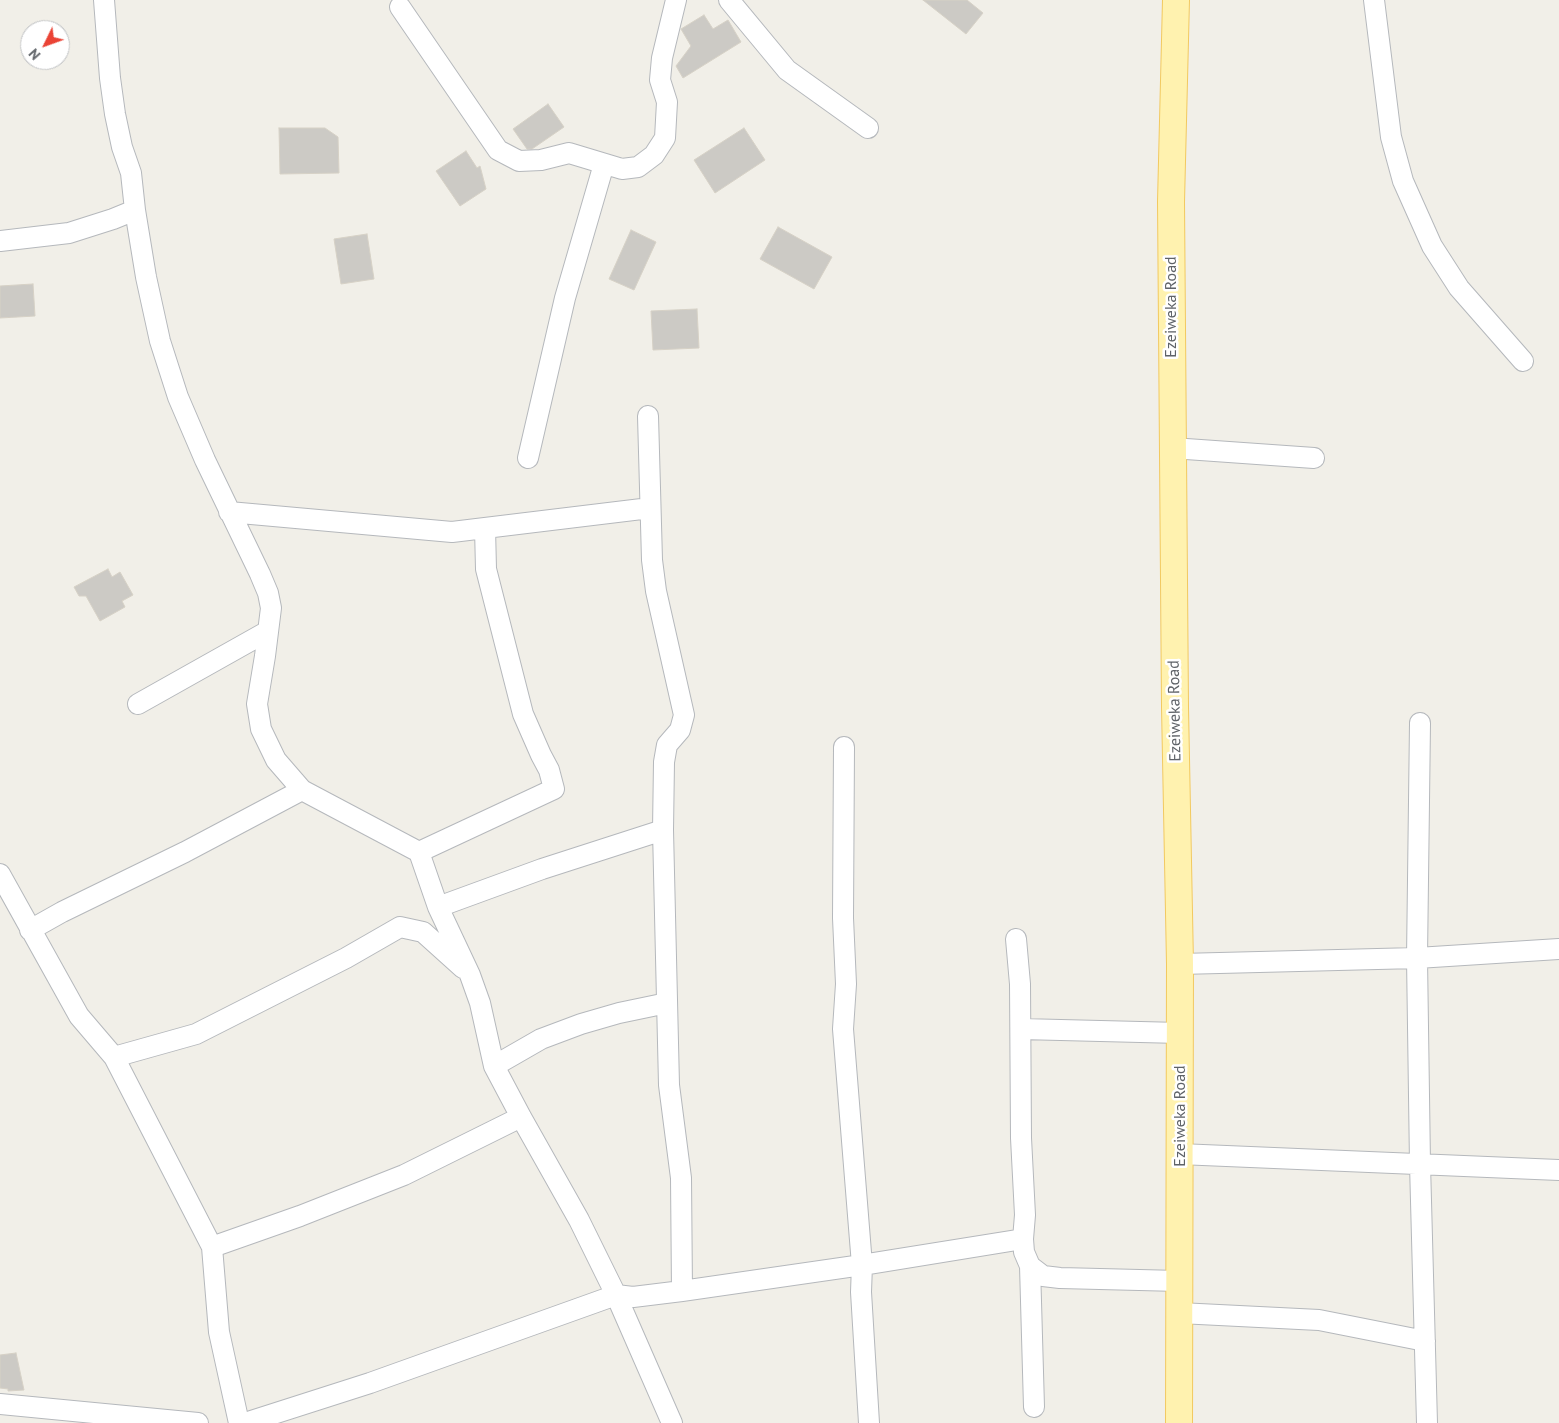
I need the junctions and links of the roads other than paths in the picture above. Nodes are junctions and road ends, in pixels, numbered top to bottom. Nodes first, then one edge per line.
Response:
1 (104, 0) edge
2 (676, 0) edge
3 (729, 0) edge
4 (1176, 0) edge
5 (1374, 0) edge
6 (400, 7) dead end
7 (868, 128) dead end
8 (604, 164) junction
9 (135, 210) junction
10 (0, 241) edge
11 (1523, 361) dead end
12 (648, 416) dead end
13 (1172, 448) junction
14 (528, 458) dead end
15 (1314, 458) dead end
16 (650, 508) junction
17 (229, 512) junction
18 (485, 528) junction
19 (268, 631) junction
20 (138, 704) dead end
21 (1420, 723) dead end
22 (844, 747) dead end
23 (302, 790) junction
24 (663, 830) junction
25 (419, 852) junction
26 (0, 874) edge
27 (438, 907) junction
28 (30, 930) junction
29 (1016, 939) dead end
30 (1559, 949) edge
31 (1417, 958) junction
32 (1180, 964) junction
33 (470, 975) junction
34 (666, 1003) junction
35 (1021, 1029) junction
36 (1180, 1033) junction
37 (114, 1057) junction
38 (494, 1066) junction
39 (521, 1117) junction
40 (1179, 1154) junction
41 (1420, 1164) junction
42 (1559, 1170) edge
43 (1023, 1239) junction
44 (212, 1247) junction
45 (862, 1265) junction
46 (1030, 1266) junction
47 (1179, 1281) junction
48 (682, 1291) junction
49 (616, 1295) junction
50 (1179, 1314) junction
51 (1425, 1341) junction
52 (0, 1404) edge
53 (1034, 1407) dead end
54 (198, 1423) edge
55 (239, 1423) edge
56 (245, 1423) edge
57 (672, 1423) edge
58 (869, 1423) edge
59 (1179, 1423) edge
60 (1427, 1423) edge

1 - 9 street
2 - 8 street
3 - 7 street
4 - 13 main road, Ezeiweka Road
5 - 11 street
6 - 8 street
8 - 14 street
9 - 10 street
9 - 17 street
12 - 16 street
13 - 15 street
13 - 32 main road, Ezeiweka Road
16 - 18 street
16 - 24 street
17 - 18 street
17 - 19 street
18 - 25 street
19 - 20 street
19 - 23 street
21 - 31 street
22 - 45 street
23 - 25 street
23 - 28 street
24 - 27 street
24 - 34 street
25 - 27 street
26 - 28 street
27 - 33 street
28 - 37 street
29 - 35 street
30 - 31 street
31 - 32 street
31 - 41 street
32 - 36 main road, Ezeiweka Road
33 - 37 street
33 - 38 street
34 - 38 street
34 - 48 street
35 - 36 street
35 - 43 street
36 - 40 main road, Ezeiweka Road
37 - 44 street
38 - 39 street
39 - 44 street
39 - 49 street
40 - 41 street
40 - 47 main road, Ezeiweka Road
41 - 42 street
41 - 51 street
43 - 45 street
43 - 46 street
44 - 55 street
45 - 48 street
45 - 58 street
46 - 47 street
46 - 53 street
47 - 50 main road, Ezeiweka Road
48 - 49 street
49 - 56 street
49 - 57 street
50 - 51 street
50 - 59 main road, Ezeiweka Road
51 - 60 street
52 - 54 street

